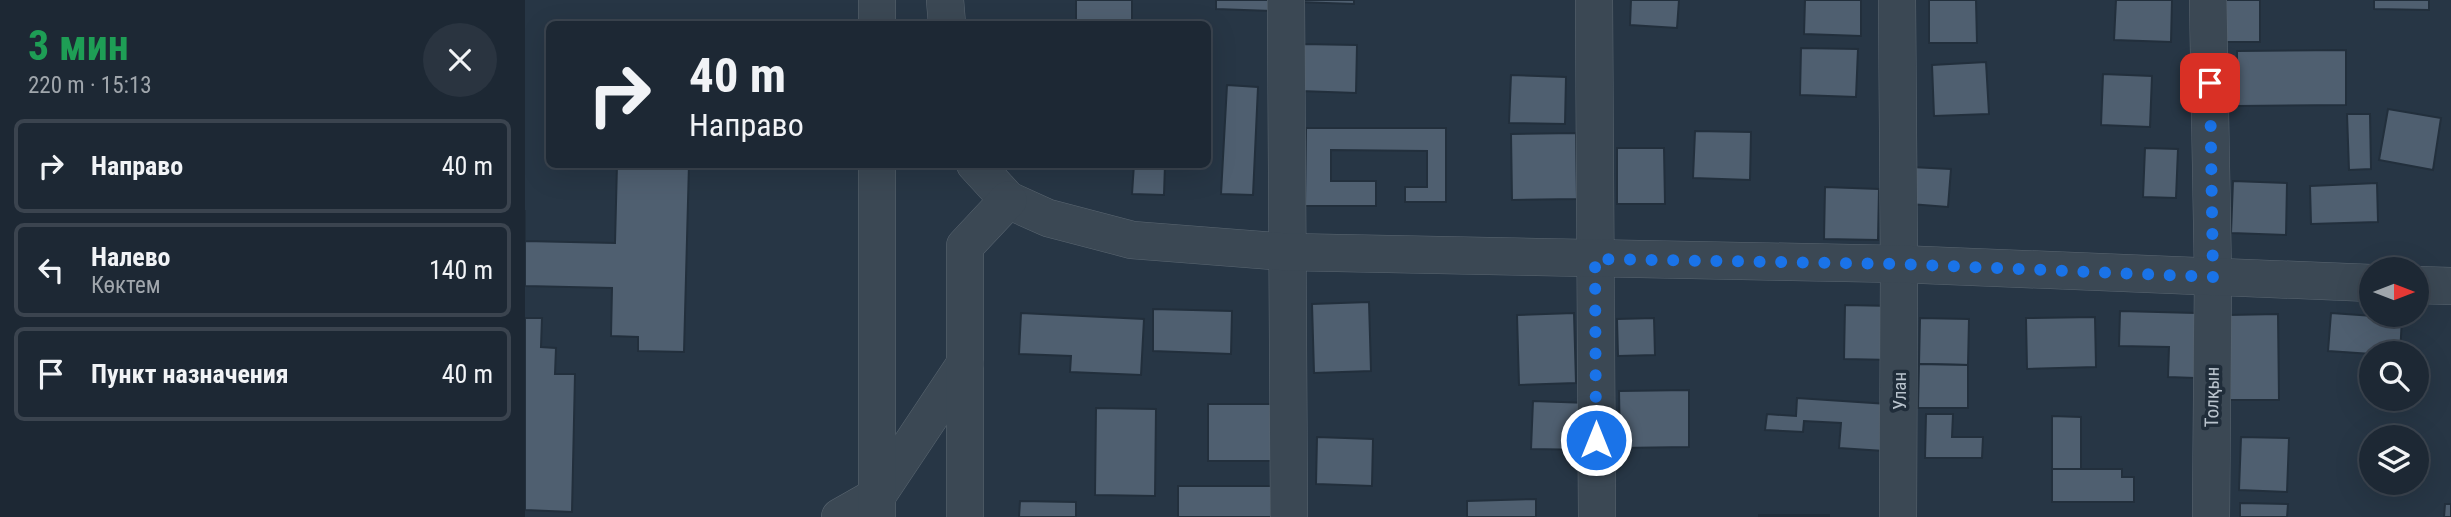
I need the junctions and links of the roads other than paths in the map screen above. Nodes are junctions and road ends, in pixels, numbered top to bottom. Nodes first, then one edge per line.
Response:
1 (877, 0) edge
2 (945, 0) edge
3 (1286, 0) edge
4 (1594, 0) edge
5 (1896, 0) edge
6 (2209, 0) edge
7 (877, 21) edge
8 (947, 21) edge
9 (877, 168) edge
10 (979, 168) edge
11 (1008, 200) junction
12 (1287, 252) junction
13 (1595, 259) junction
14 (1899, 264) junction
15 (2213, 277) junction
16 (2359, 283) edge
17 (2429, 285) edge
18 (2451, 286) edge
19 (965, 364) junction
20 (877, 507) edge
21 (841, 517) edge
22 (965, 517) edge
23 (1289, 517) edge
24 (1597, 517) edge
25 (1898, 517) edge
26 (2211, 517) edge

1 - 7 street
2 - 8 street
3 - 12 street
4 - 13 street
5 - 14 street, Улан
6 - 15 street, Толқын
9 - 20 street
10 - 11 street
11 - 12 street
11 - 19 street
12 - 13 street
12 - 23 street
13 - 14 street
13 - 24 street
14 - 15 street
14 - 25 street, Улан
15 - 16 street
15 - 26 street, Толқын
17 - 18 street
19 - 20 street
19 - 22 street
20 - 21 street

